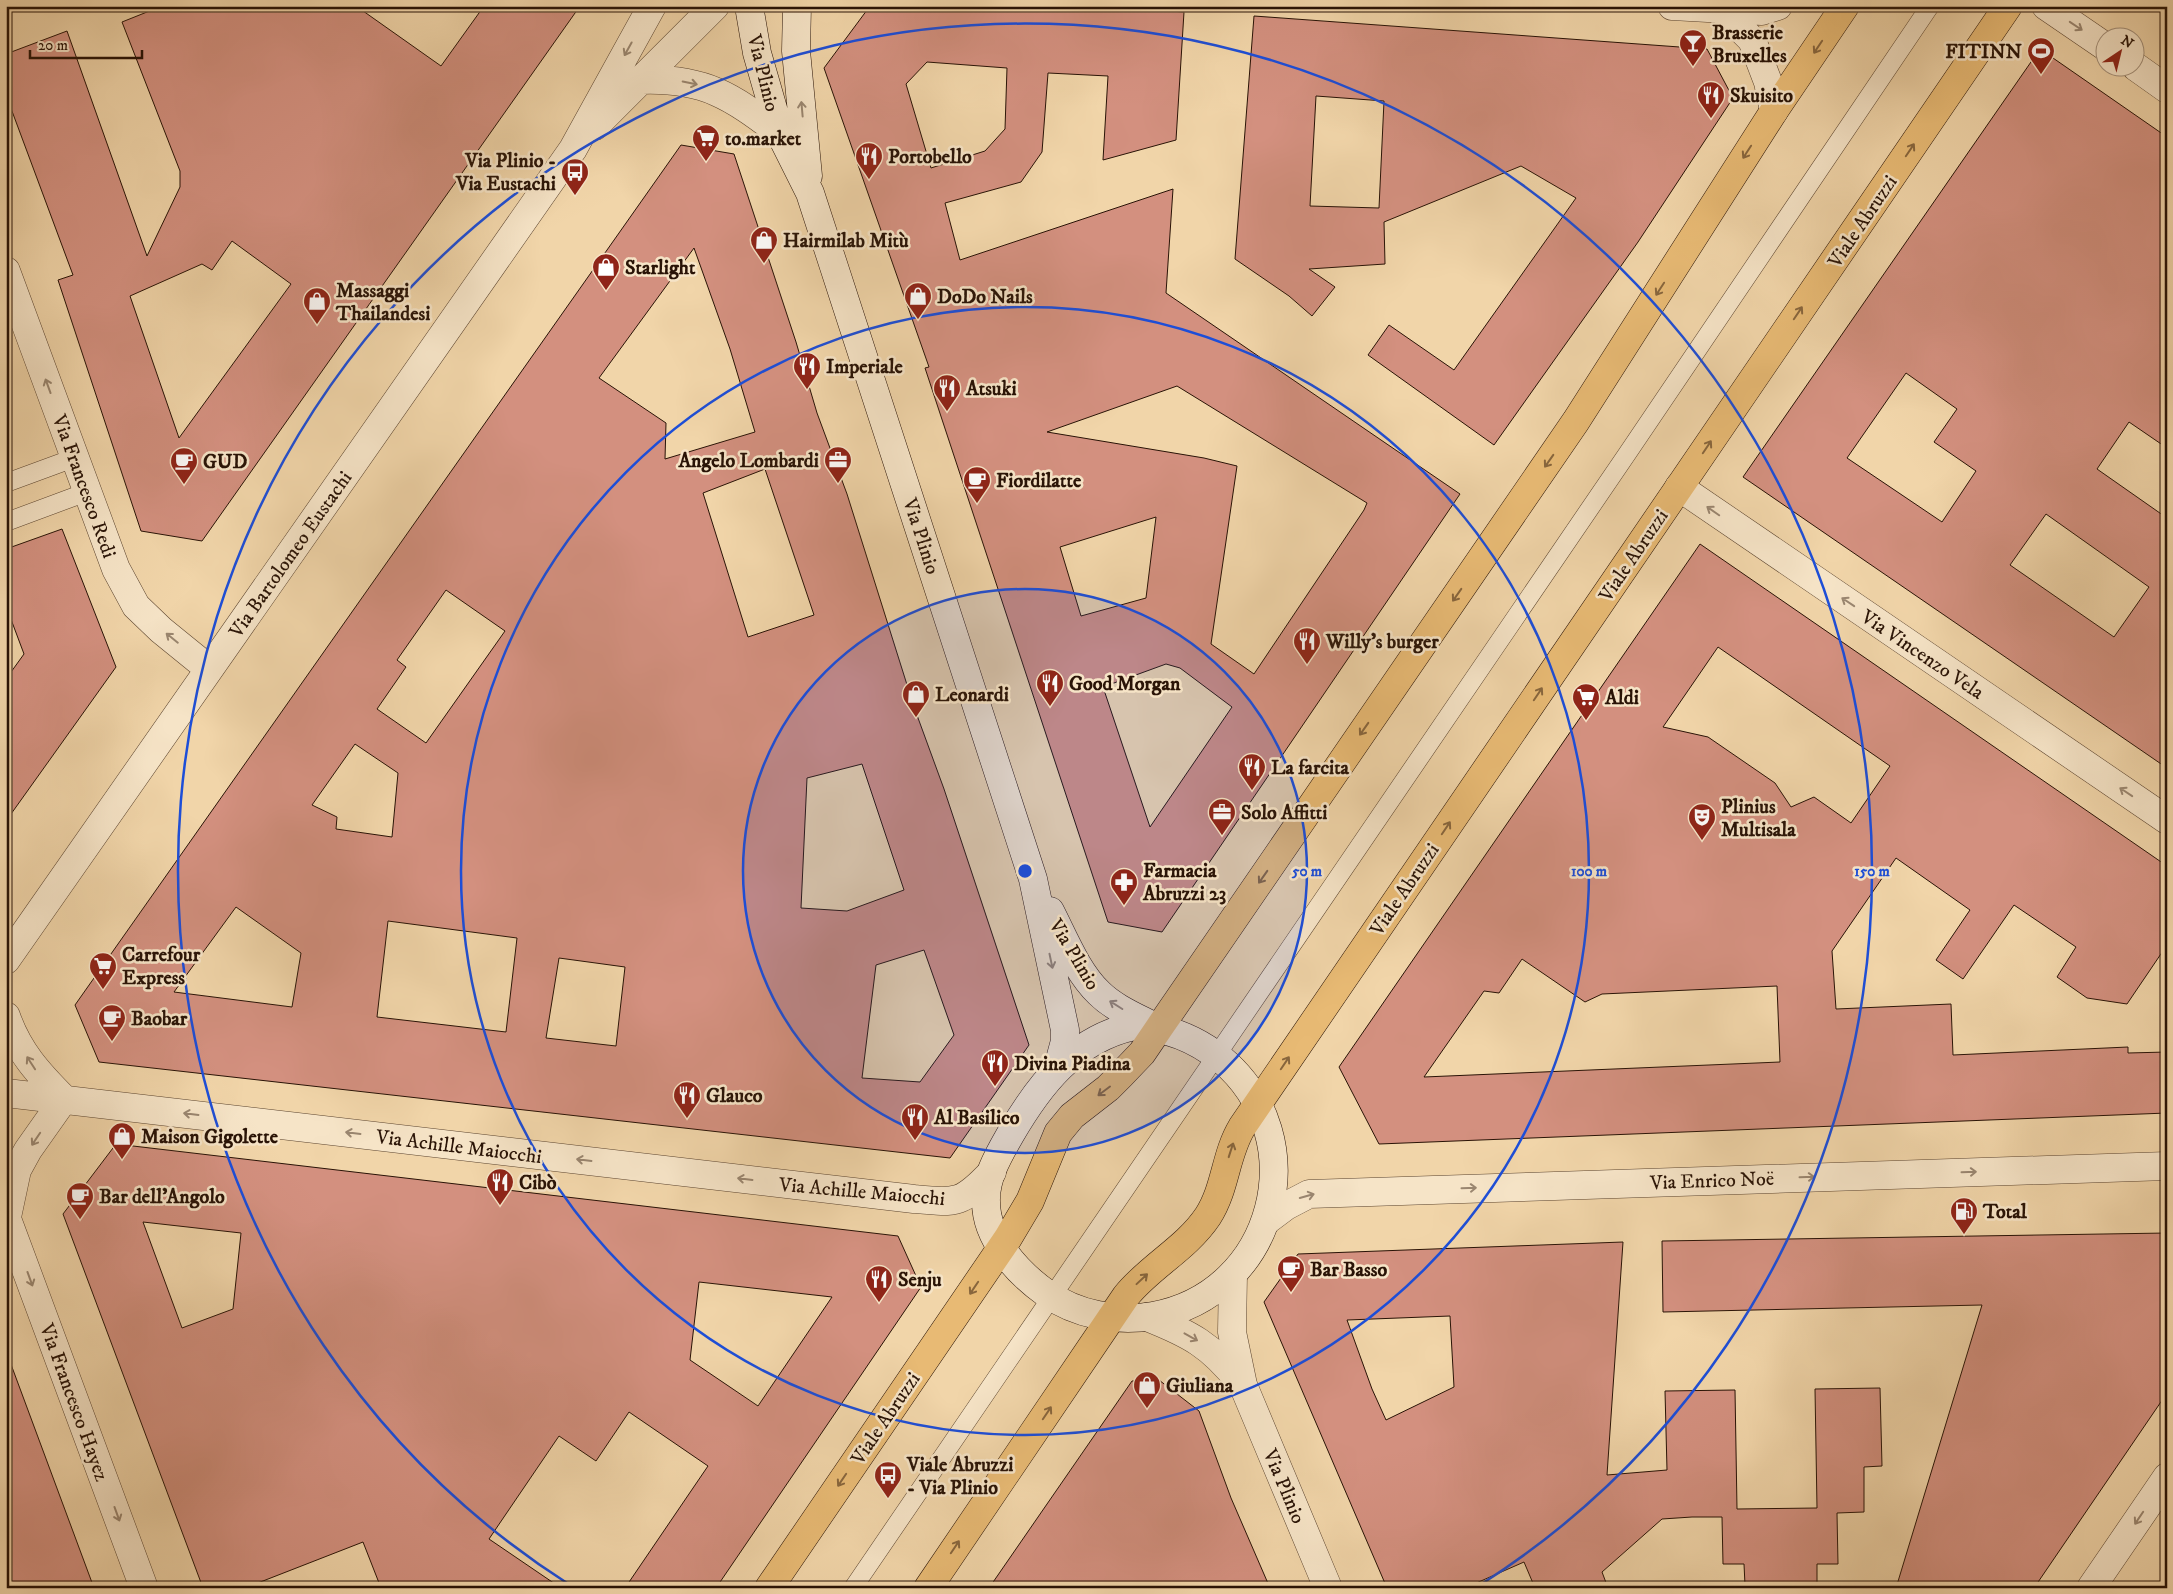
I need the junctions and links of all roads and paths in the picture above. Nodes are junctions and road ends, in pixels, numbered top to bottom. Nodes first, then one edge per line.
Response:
1 (652, 6) edge
2 (715, 6) edge
3 (748, 6) edge
4 (797, 6) edge
5 (1672, 6) edge
6 (1778, 6) edge
7 (1845, 6) edge
8 (1930, 6) edge
9 (2008, 6) edge
10 (2046, 6) edge
11 (1722, 10) junction
12 (2096, 40) edge
13 (2146, 74) edge
14 (642, 80) junction
15 (2167, 89) edge
16 (1774, 111) junction
17 (780, 133) junction
18 (573, 148) junction
19 (810, 193) junction
20 (6, 271) edge
21 (74, 458) junction
22 (6, 483) edge
23 (1679, 488) junction
24 (87, 492) junction
25 (6, 522) edge
26 (210, 669) junction
27 (2167, 820) edge
28 (1033, 879) junction
29 (6, 960) edge
30 (6, 1016) edge
31 (1159, 1028) junction
32 (1216, 1055) junction
33 (1058, 1067) junction
34 (6, 1093) edge
35 (64, 1099) junction
36 (1258, 1104) junction
37 (2167, 1166) edge
38 (992, 1172) junction
39 (6, 1217) edge
40 (1266, 1220) junction
41 (1002, 1248) junction
42 (1233, 1274) junction
43 (1051, 1296) junction
44 (1112, 1317) junction
45 (1147, 1317) junction
46 (1243, 1385) junction
47 (2167, 1477) edge
48 (144, 1588) edge
49 (769, 1588) edge
50 (853, 1588) edge
51 (928, 1588) edge
52 (1328, 1588) edge
53 (2091, 1588) edge

1 -> 18 street, Via Bartolomeo Eustachi
2 - 14 street, Via Bartolomeo Eustachi
3 - 17 street, Via Plinio
19 -> 4 street, Via Plinio
5 - 11 street
6 - 11 street
7 -> 16 main road, Viale Abruzzi
8 - 32 lane
23 -> 9 main road, Viale Abruzzi
10 -> 12 street
11 - 16 street
13 - 15 street
14 -> 17 street
14 - 18 street, Via Bartolomeo Eustachi
16 -> 31 main road, Viale Abruzzi
17 - 19 street, Via Plinio
18 - 26 street, Via Bartolomeo Eustachi
19 - 28 street, Via Plinio
21 -> 20 street, Via Francesco Redi
21 - 22 lane
21 - 24 street, Via Francesco Redi
27 -> 23 street, Via Vincenzo Vela
36 -> 23 main road, Viale Abruzzi
24 - 25 lane
26 -> 24 street, Via Francesco Redi
26 - 29 street, Via Bartolomeo Eustachi
31 -> 28 street, Via Plinio
28 -> 33 street, Via Plinio
35 -> 30 street
31 - 32 street
31 - 33 street
31 -> 41 main road, Viale Abruzzi
32 - 36 street
32 - 43 lane
33 - 38 street
34 - 35 street, Via Achille Maiocchi
38 -> 35 street, Via Achille Maiocchi
35 -> 39 street
36 - 40 street
44 -> 36 main road, Viale Abruzzi
40 -> 37 street, Via Enrico Noë
38 - 41 street
39 -> 48 street, Via Francesco Hayez
40 - 42 street
41 - 43 street
41 -> 49 main road, Viale Abruzzi
42 - 45 street
42 - 46 street, Via Plinio
43 - 44 street
43 - 50 lane
44 - 45 street
51 -> 44 main road, Viale Abruzzi
45 -> 46 street, Via Plinio
46 - 52 street, Via Plinio
47 -> 53 street

